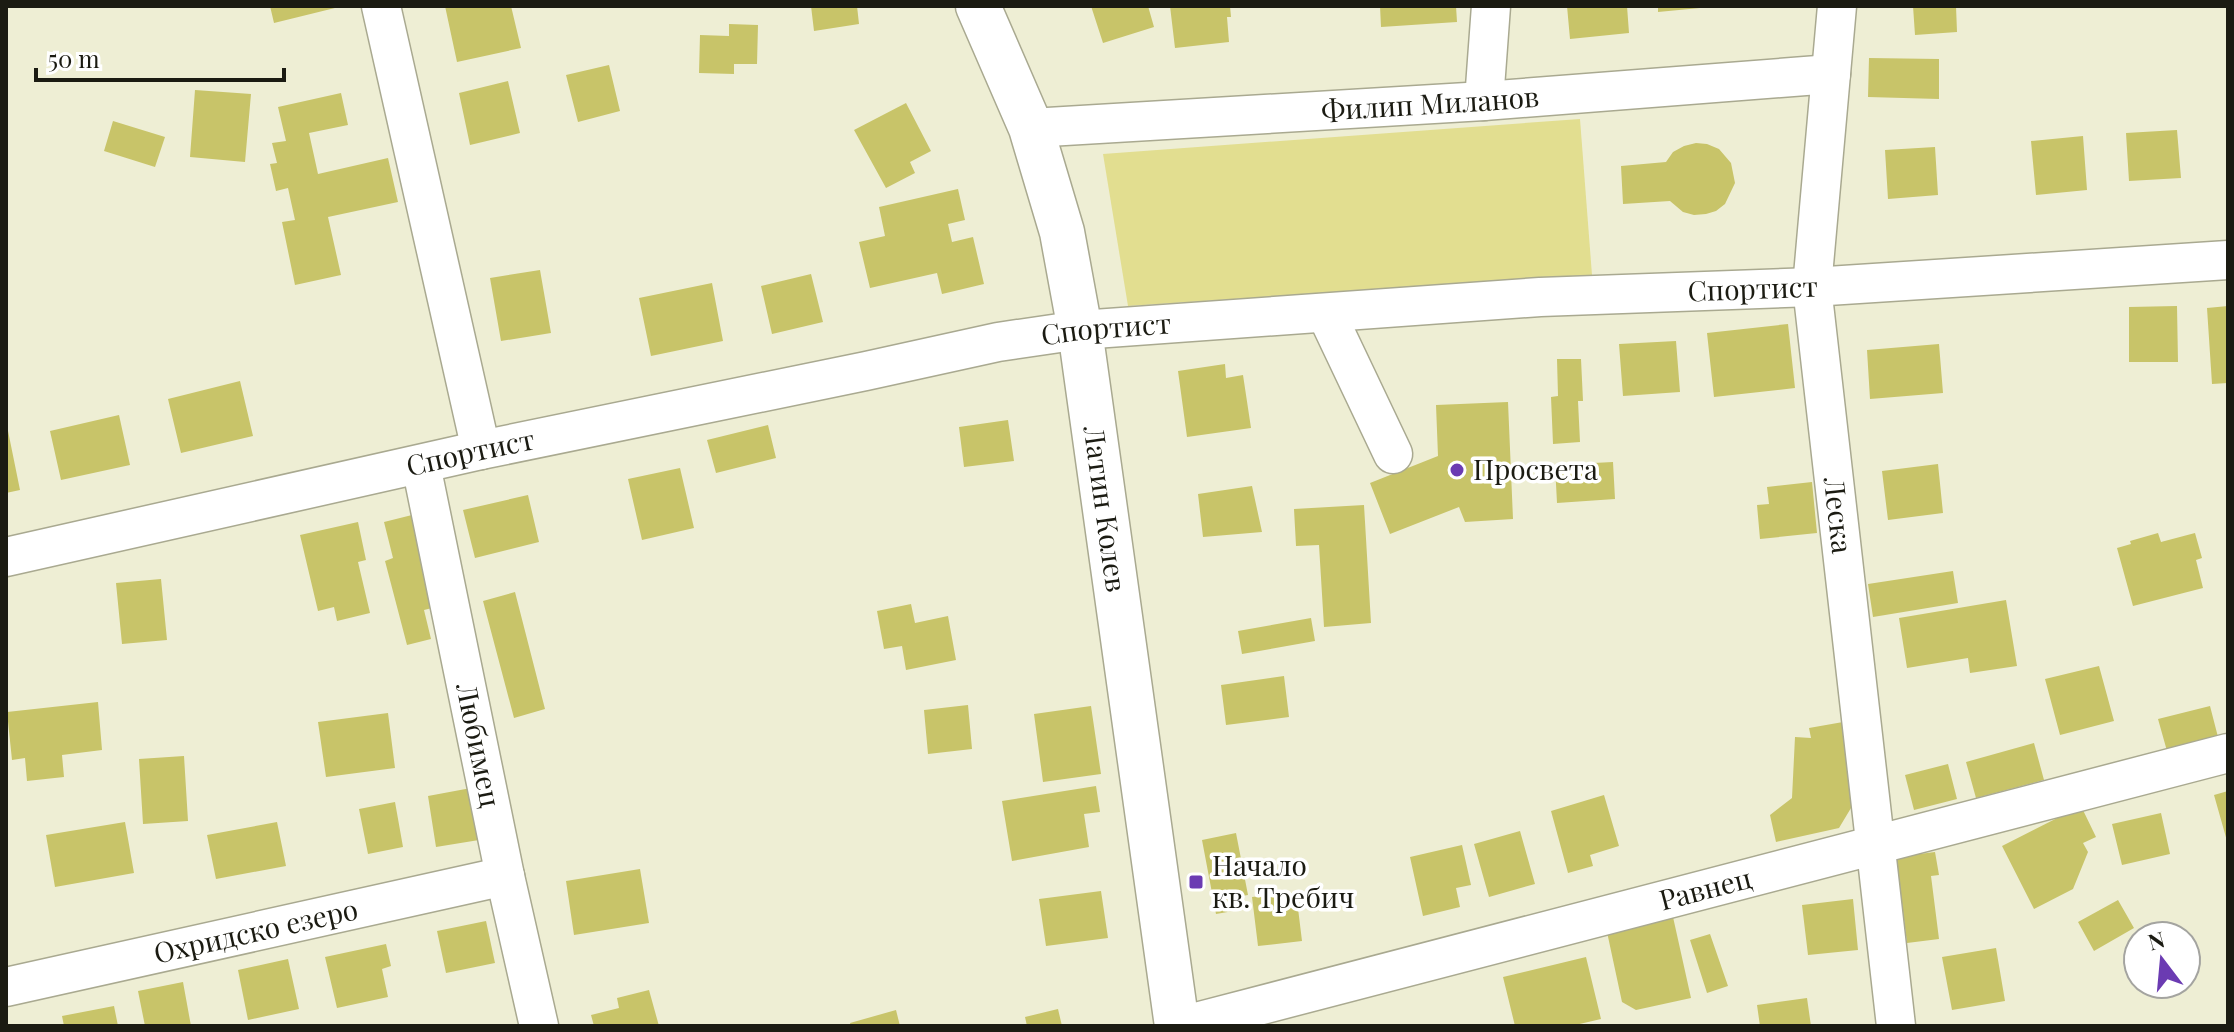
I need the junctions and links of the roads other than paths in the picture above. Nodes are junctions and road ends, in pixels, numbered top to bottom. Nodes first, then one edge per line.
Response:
1 (381, 6) edge
2 (978, 6) edge
3 (1491, 6) edge
4 (1837, 6) edge
5 (1831, 74) junction
6 (1484, 101) junction
7 (1031, 128) junction
8 (2228, 260) edge
9 (1812, 287) junction
10 (1326, 313) junction
11 (1080, 330) junction
12 (481, 450) junction
13 (1393, 454) dead end
14 (421, 465) junction
15 (6, 557) edge
16 (2228, 753) edge
17 (1877, 845) junction
18 (505, 876) junction
19 (6, 987) edge
20 (539, 1026) edge
21 (1179, 1026) edge
22 (1896, 1026) edge

1 - 12 street
2 - 7 main road, Латин Колев
3 - 6 street
4 - 5 street, Леска
5 - 6 street, Филип Миланов
5 - 9 street, Леска
6 - 7 street, Филип Миланов
7 - 11 main road, Латин Колев
8 - 9 street, Спортист
9 - 10 street, Спортист
9 - 17 street, Леска
10 - 11 street, Спортист
10 - 13 street
11 - 12 street, Спортист
11 - 21 main road, Латин Колев
12 - 14 street, Спортист
14 - 15 street, Спортист
14 - 18 street, Любимец
16 - 17 street, Равнец
17 - 21 street, Равнец
17 - 22 street, Леска
18 - 19 street, Охридско езеро
18 - 20 street, Любимец

